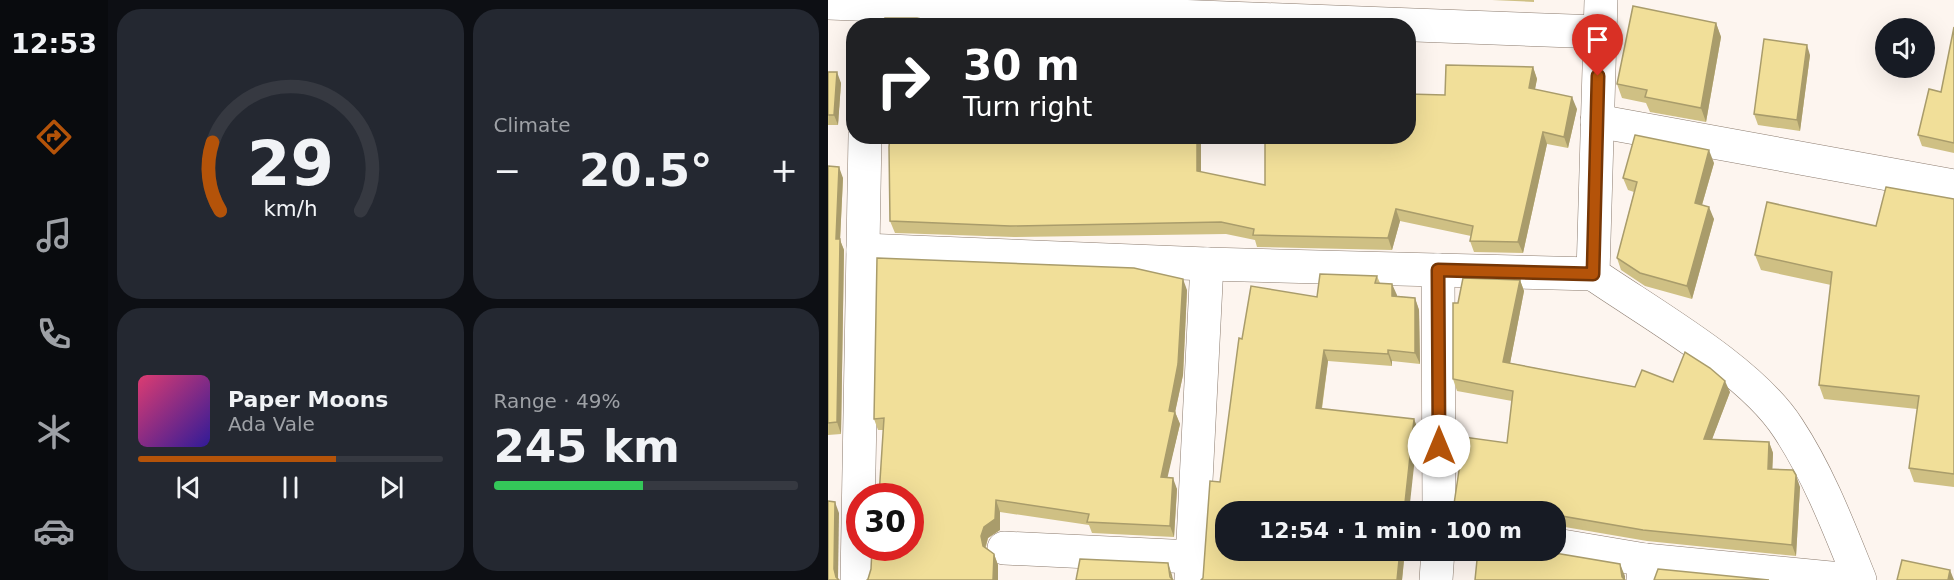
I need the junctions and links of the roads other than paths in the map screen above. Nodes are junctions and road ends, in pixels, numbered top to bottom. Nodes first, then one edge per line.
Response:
1 (1601, 0) edge
2 (828, 3) edge
3 (868, 10) edge
4 (1134, 18) edge
5 (1416, 26) edge
6 (1600, 32) junction
7 (1597, 120) junction
8 (865, 144) edge
9 (1954, 186) edge
10 (862, 250) junction
11 (1207, 264) junction
12 (1438, 270) junction
13 (1593, 274) junction
14 (1439, 501) edge
15 (1004, 548) dead end
16 (1566, 548) edge
17 (1437, 561) edge
18 (1191, 568) edge
19 (1644, 570) edge
20 (857, 580) edge
21 (1436, 580) edge
22 (1851, 580) edge
23 (1860, 580) edge

1 - 6 street
2 - 3 street
3 - 4 street
5 - 6 street
6 - 7 street
7 - 9 street
7 - 13 street
8 - 10 street
10 - 11 street
10 - 20 street
11 - 12 street
11 - 18 street
12 - 13 street
12 - 14 street
13 - 23 street
15 - 18 street
16 - 19 street
17 - 21 street
19 - 22 street

